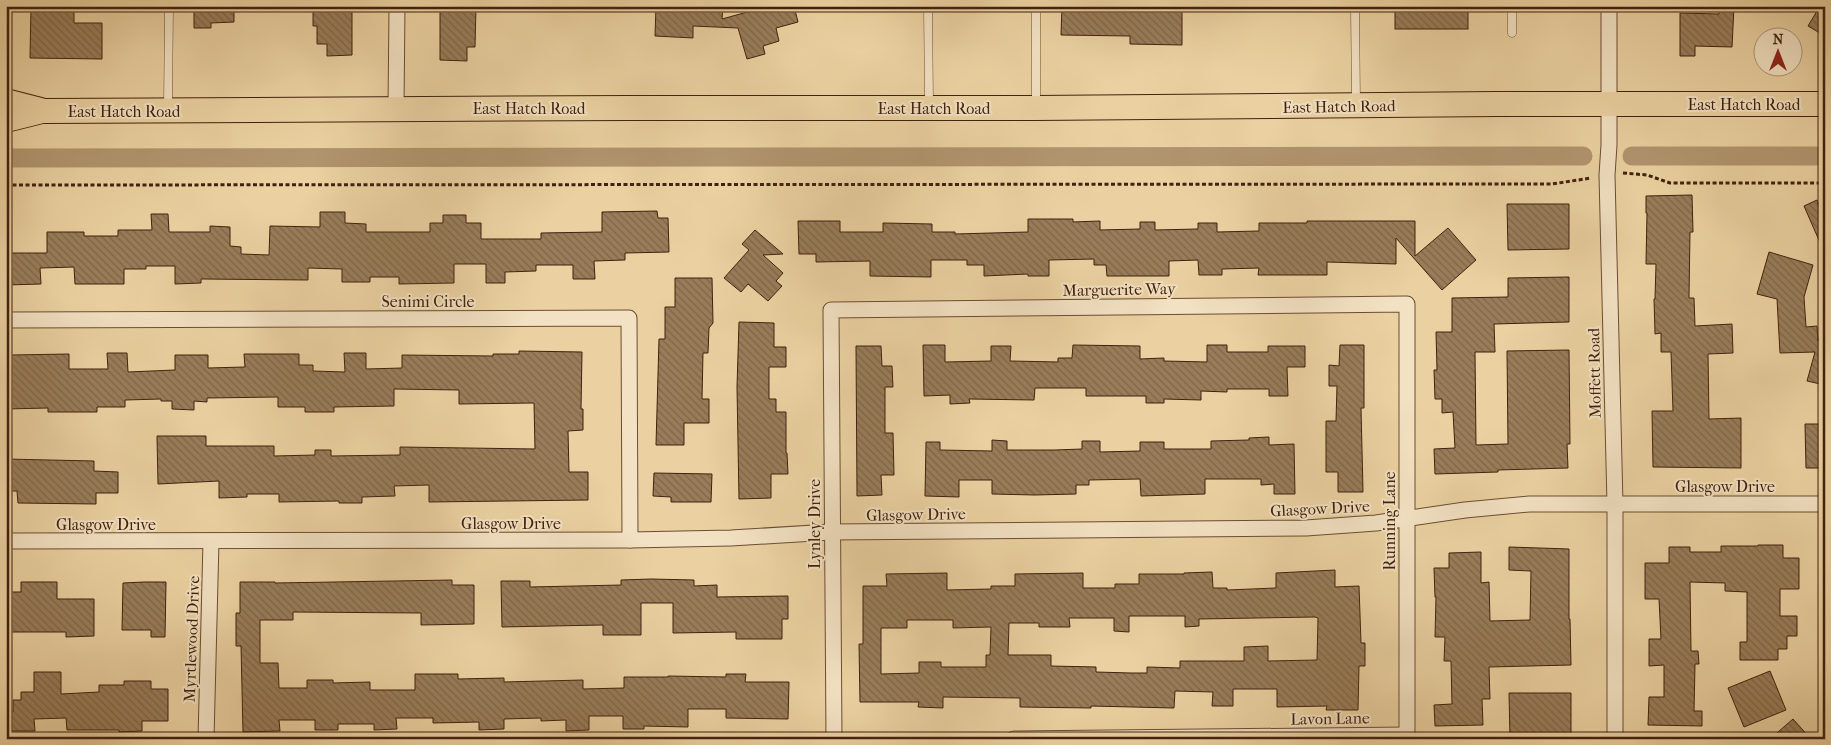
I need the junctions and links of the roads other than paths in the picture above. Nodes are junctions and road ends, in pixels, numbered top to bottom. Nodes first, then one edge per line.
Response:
1 (169, 6) edge
2 (397, 6) edge
3 (928, 6) edge
4 (1036, 6) edge
5 (1355, 6) edge
6 (1512, 6) edge
7 (1609, 6) edge
8 (1512, 32) dead end
9 (6, 101) edge
10 (1609, 104) junction
11 (1825, 104) edge
12 (1356, 106) junction
13 (929, 108) junction
14 (1036, 108) junction
15 (168, 110) junction
16 (396, 110) junction
17 (42, 111) junction
18 (6, 120) edge
19 (1408, 304) joint
20 (831, 310) joint
21 (6, 320) edge
22 (1615, 504) junction
23 (1825, 504) edge
24 (1407, 519) junction
25 (831, 532) junction
26 (630, 540) junction
27 (6, 541) edge
28 (212, 541) junction
29 (1407, 737) edge
30 (206, 739) edge
31 (834, 739) edge
32 (1014, 739) edge
33 (1615, 739) edge

1 - 15 lane
2 - 16 street
3 - 13 lane
4 - 14 lane
5 - 12 lane
6 - 8 lane
7 - 10 street, Moffett Road
9 - 17 main road, East Hatch Road
10 - 11 main road, East Hatch Road
10 - 12 main road, East Hatch Road
10 - 22 street, Moffett Road
12 - 14 main road, East Hatch Road
13 - 14 main road, East Hatch Road
13 - 16 main road, East Hatch Road
15 - 16 main road, East Hatch Road
15 - 17 main road, East Hatch Road
17 - 18 main road, East Hatch Road
19 - 20 street, Marguerite Way
19 - 24 street, Running Lane
20 - 25 street, Lynley Drive
21 - 26 street, Senimi Circle
22 - 23 street, Glasgow Drive
22 - 24 street, Glasgow Drive
22 - 33 street, Moffett Road
24 - 25 street, Glasgow Drive
24 - 29 street, Running Lane
25 - 26 street, Glasgow Drive
25 - 31 street, Lynley Drive
26 - 28 street, Glasgow Drive
27 - 28 street, Glasgow Drive
28 - 30 street, Myrtlewood Drive
29 - 32 street, Lavon Lane

